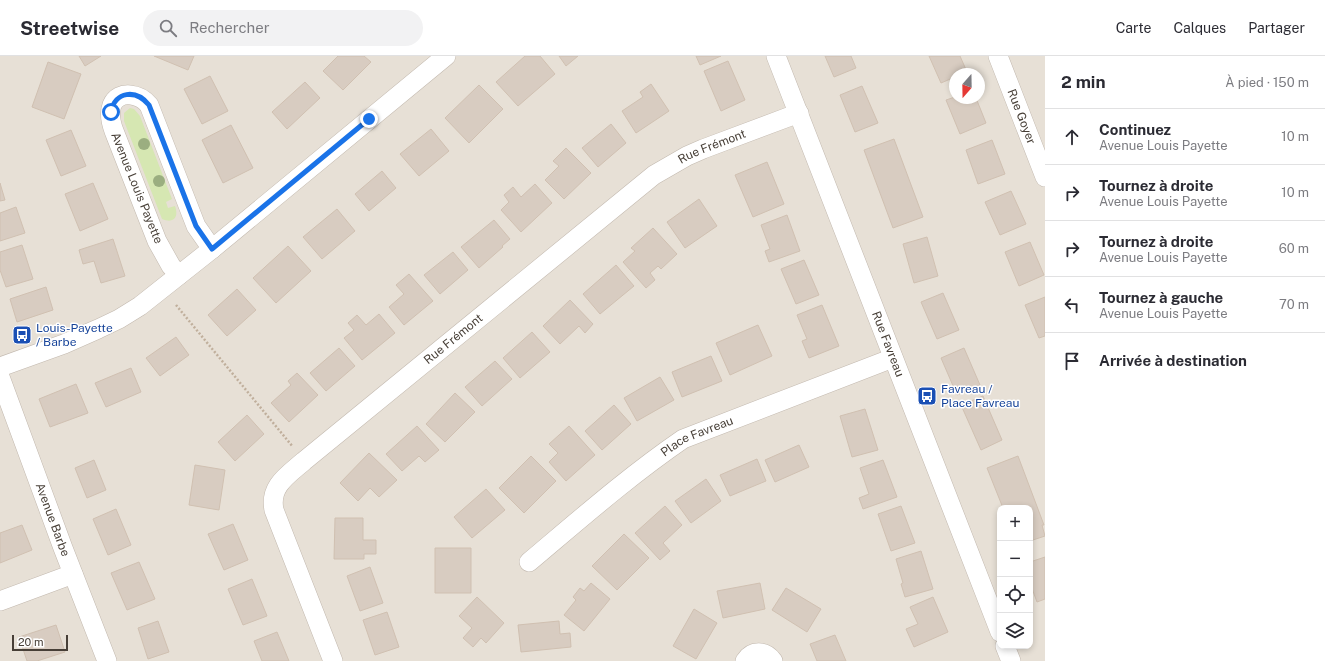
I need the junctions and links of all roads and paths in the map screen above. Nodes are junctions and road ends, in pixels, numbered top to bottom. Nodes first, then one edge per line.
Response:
1 (446, 56) edge
2 (776, 56) edge
3 (998, 56) edge
4 (799, 114) junction
5 (1045, 177) edge
6 (212, 249) junction
7 (179, 275) junction
8 (176, 304) dead end
9 (893, 358) junction
10 (0, 367) edge
11 (0, 377) edge
12 (295, 449) dead end
13 (529, 562) dead end
14 (73, 574) junction
15 (0, 601) edge
16 (997, 624) edge
17 (1006, 649) edge
18 (107, 661) edge
19 (333, 661) edge
20 (745, 661) edge
21 (773, 661) edge
22 (1011, 661) edge

1 - 6 street
2 - 4 street, Rue Favreau
3 - 5 street, Rue Goyer
4 - 9 street, Rue Favreau
4 - 19 street, Rue Frémont
6 - 7 street
6 - 7 street, Avenue Louis Payette
7 - 10 street
8 - 12 path
9 - 13 street, Place Favreau
9 - 16 street, Rue Favreau
11 - 14 street, Avenue Barbe
14 - 15 street
14 - 18 street, Avenue Barbe
17 - 22 street
20 - 21 street

